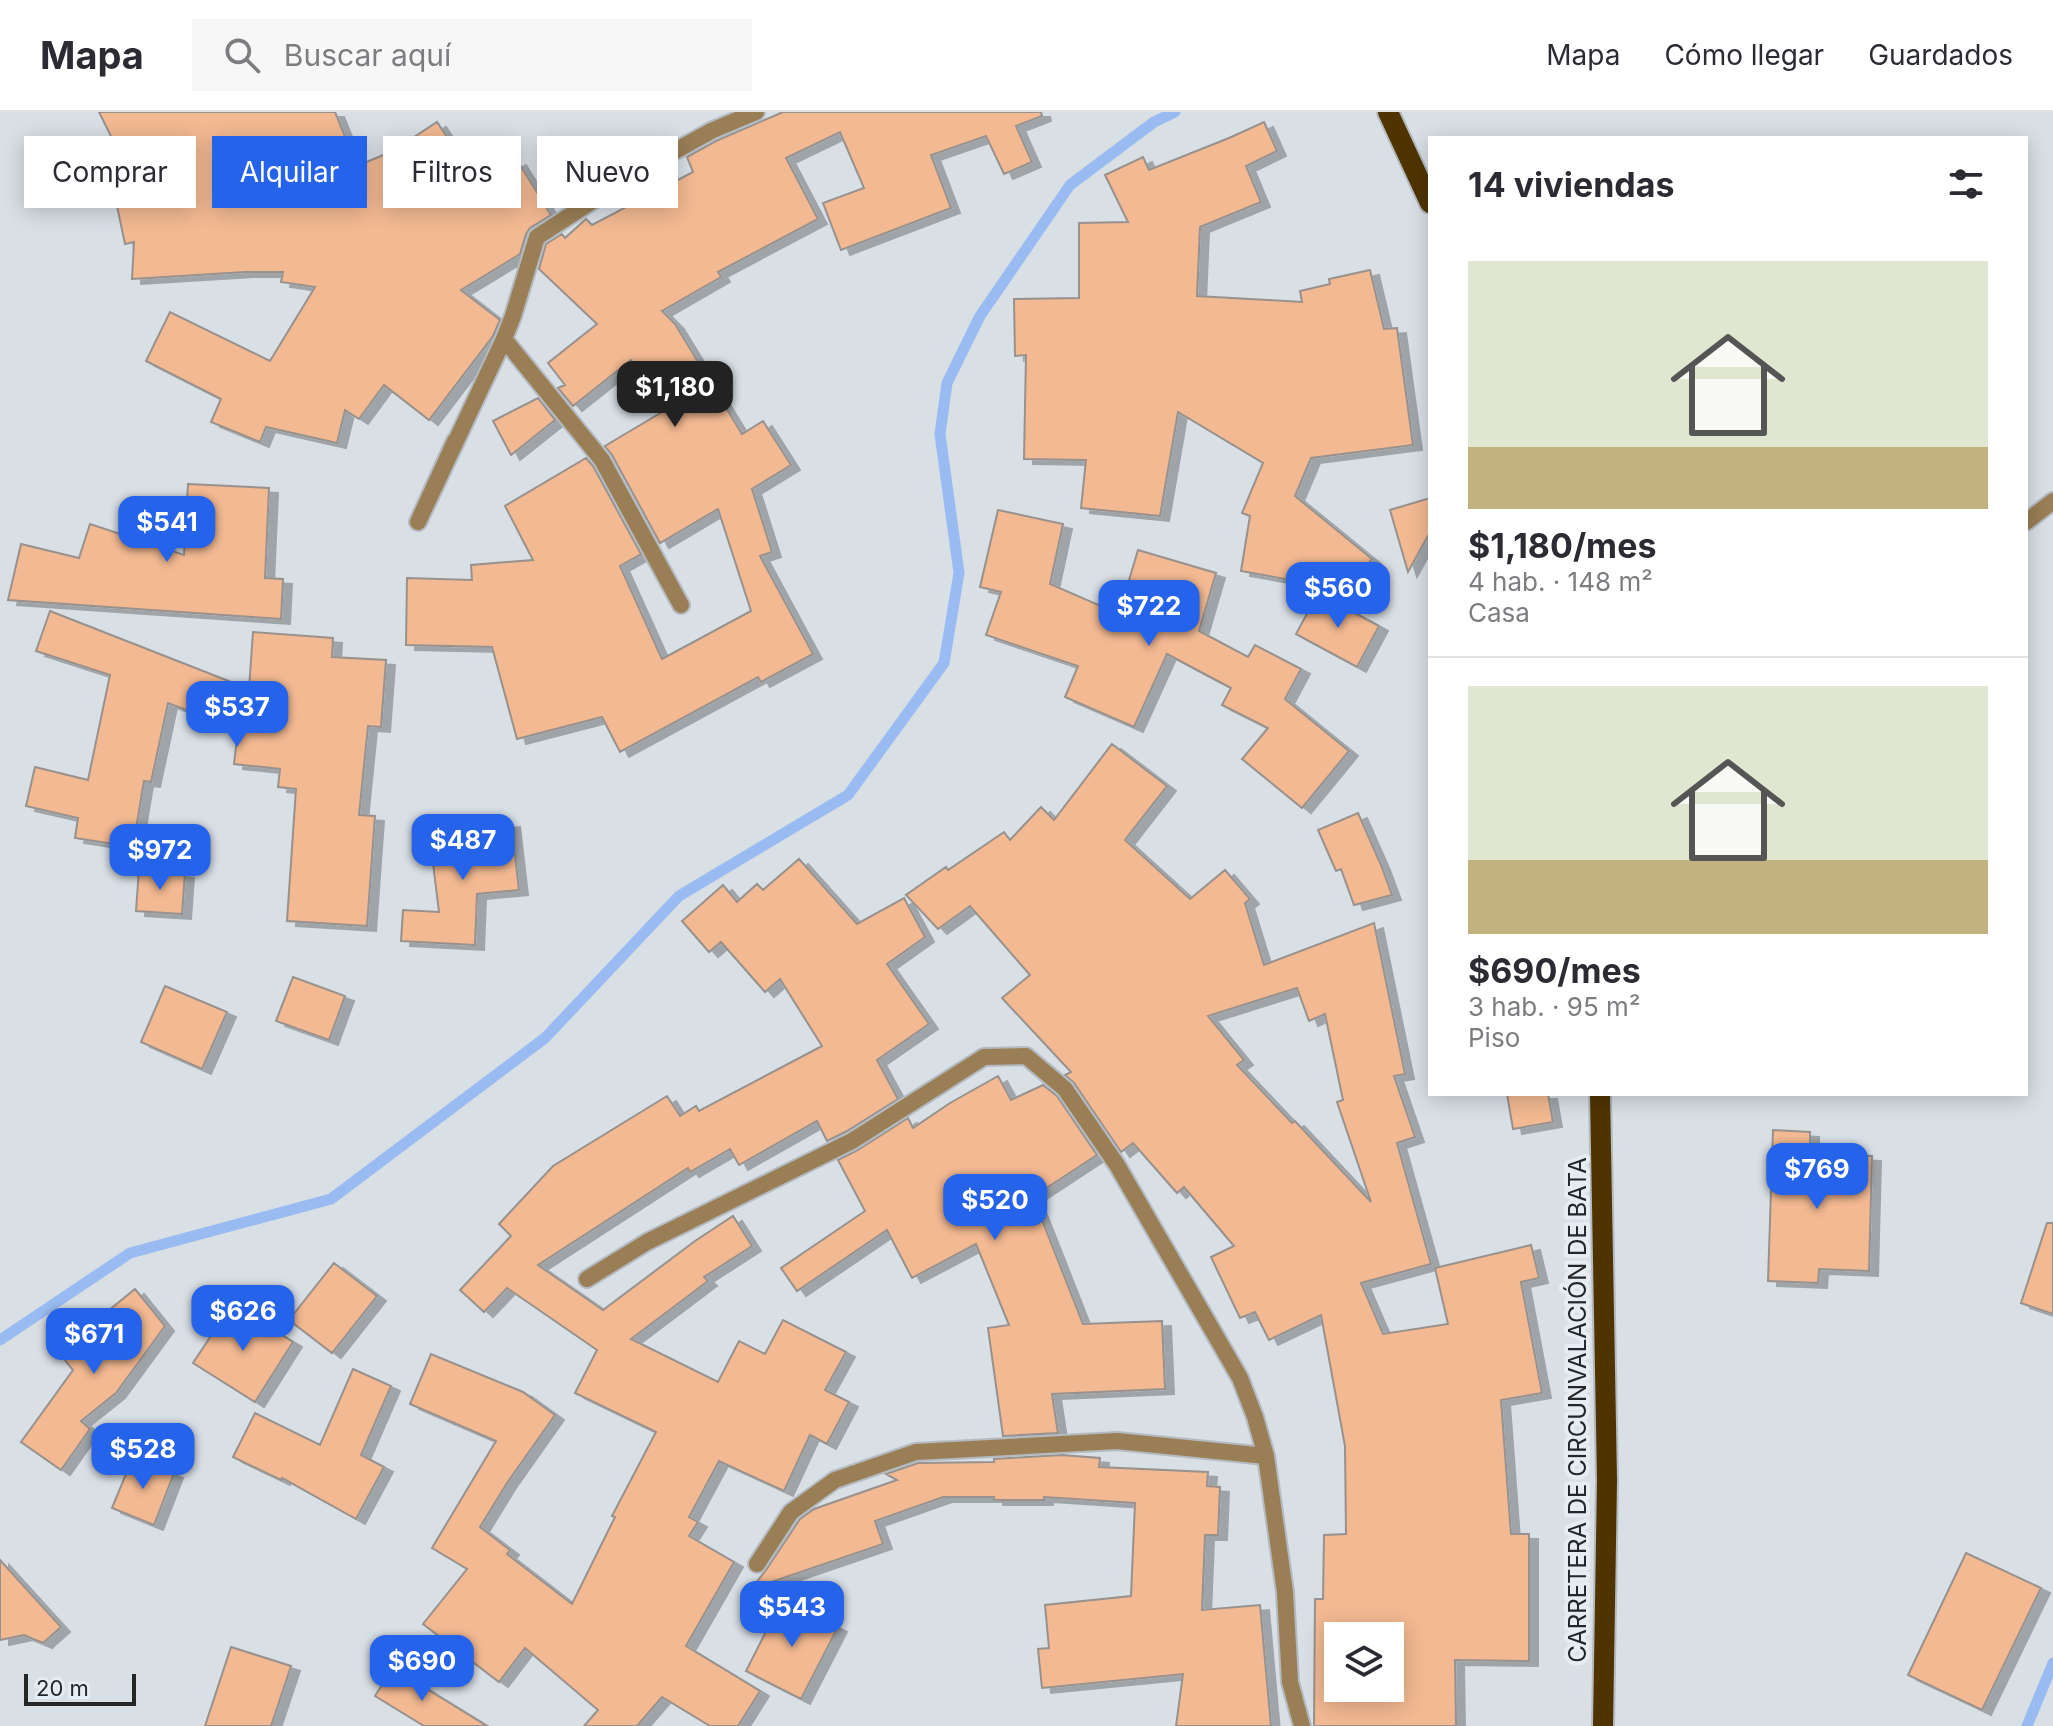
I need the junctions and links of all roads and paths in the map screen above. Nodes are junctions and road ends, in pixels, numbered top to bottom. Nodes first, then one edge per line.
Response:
1 (756, 112) edge
2 (1388, 112) edge
3 (1428, 199) edge
4 (504, 339) junction
5 (455, 441) dead end
6 (2053, 501) edge
7 (2028, 520) edge
8 (681, 605) dead end
9 (1600, 1096) edge
10 (587, 1279) dead end
11 (1266, 1456) junction
12 (757, 1564) dead end
13 (1302, 1726) edge
14 (1603, 1726) edge

1 - 4 street
2 - 3 main road
4 - 5 street
4 - 8 street
6 - 7 street
9 - 14 main road, CARRETERA DE CIRCUNVALACIÓN DE BATA
10 - 11 street
11 - 12 street
11 - 13 street

